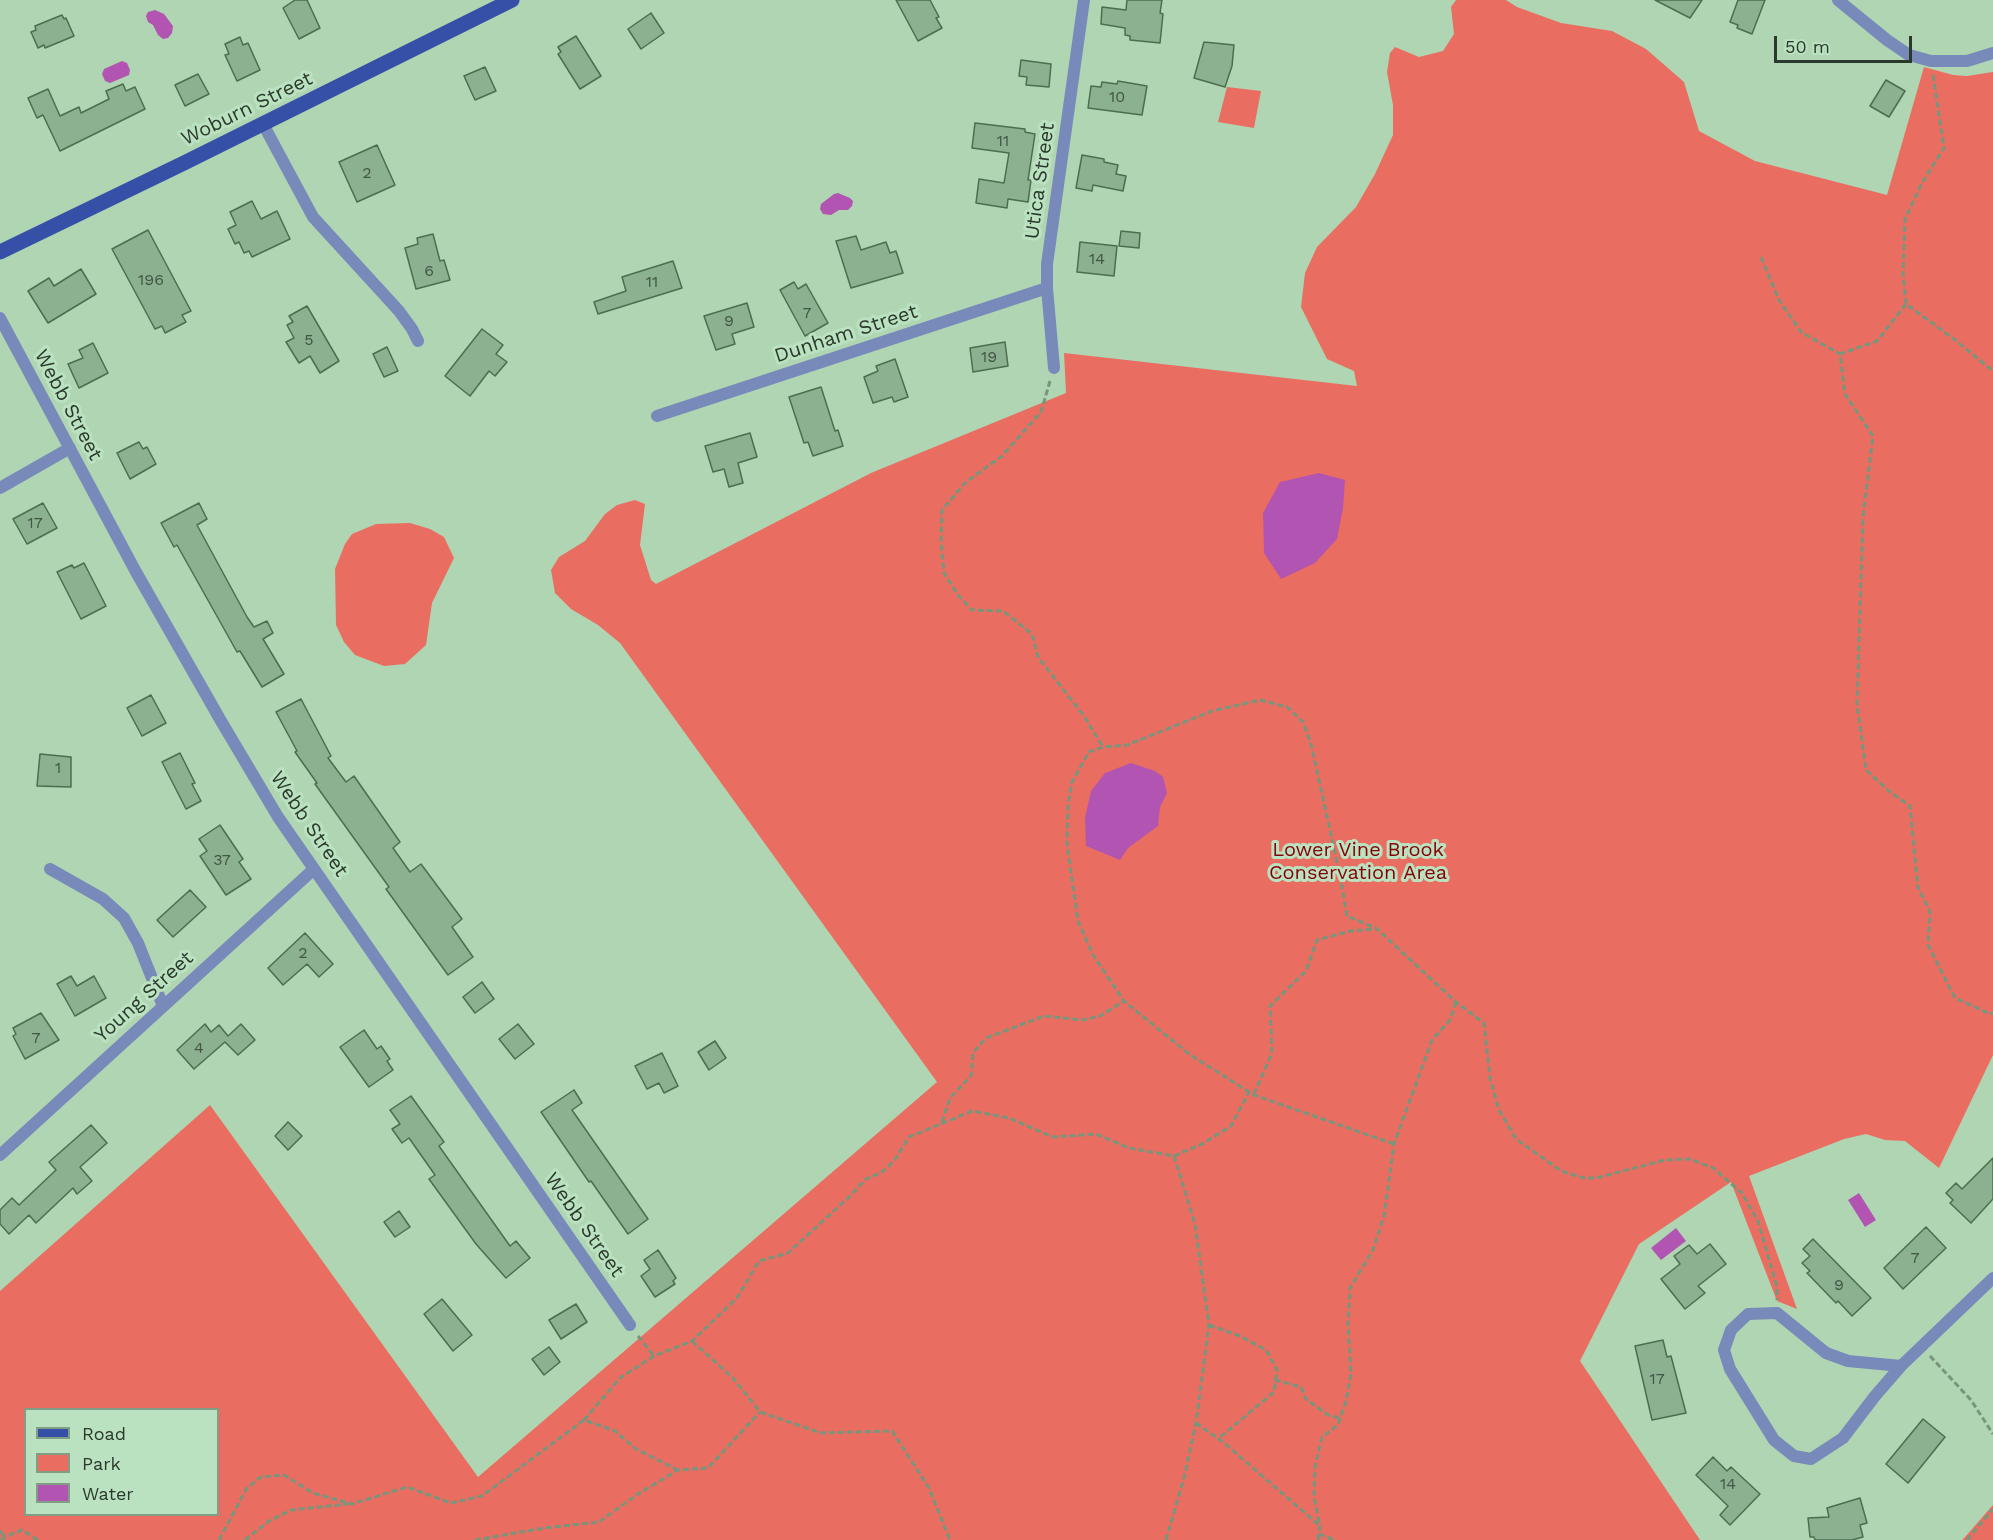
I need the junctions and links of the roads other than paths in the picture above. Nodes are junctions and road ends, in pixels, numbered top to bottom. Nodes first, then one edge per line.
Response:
1 (512, 0) edge
2 (1084, 0) edge
3 (1838, 0) edge
4 (1993, 53) edge
5 (263, 124) junction
6 (0, 252) edge
7 (1047, 288) junction
8 (0, 318) edge
9 (418, 341) dead end
10 (1054, 368) road end
11 (657, 416) dead end
12 (70, 448) junction
13 (0, 488) edge
14 (50, 868) dead end
15 (314, 868) junction
16 (163, 1006) junction
17 (0, 1155) edge
18 (1993, 1278) edge
19 (630, 1325) road end
20 (1901, 1366) junction

1 - 5 main road, Woburn Street
2 - 7 street, Utica Street
3 - 4 street
5 - 6 main road, Woburn Street
5 - 9 street
7 - 10 street, Utica Street
7 - 11 street, Dunham Street
8 - 12 street, Webb Street
12 - 13 street
12 - 15 street, Webb Street
14 - 16 street
15 - 16 street, Young Street
15 - 19 street, Webb Street
16 - 17 street, Young Street
18 - 20 street
20 - 20 street

